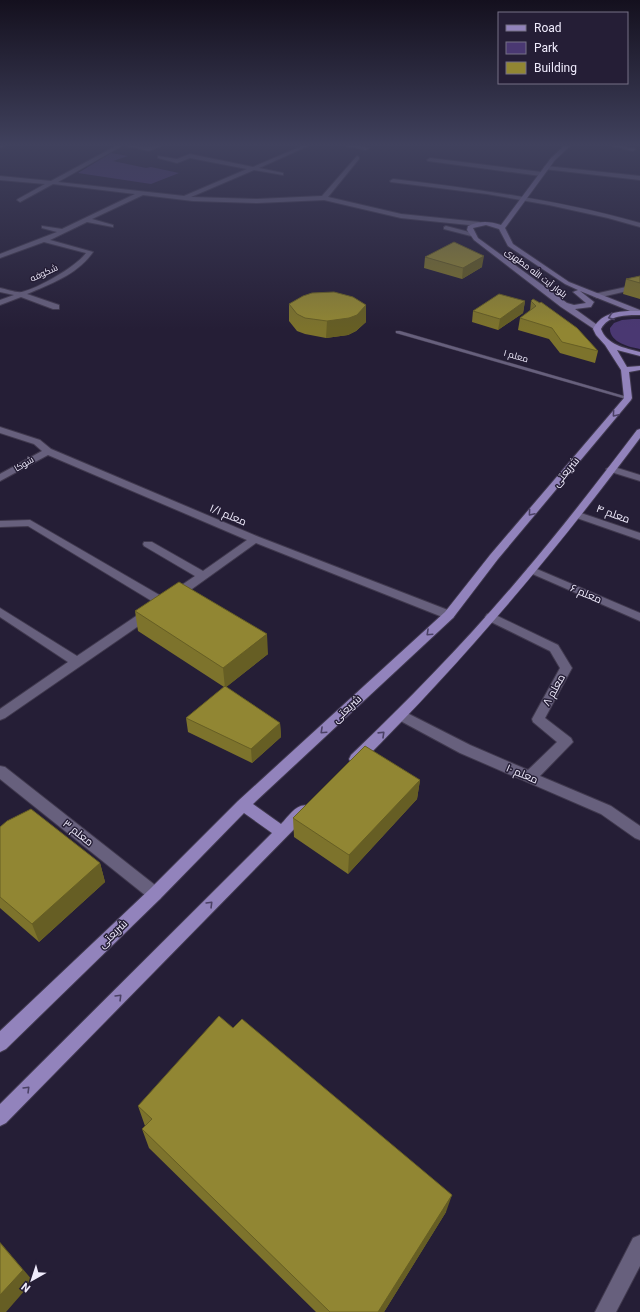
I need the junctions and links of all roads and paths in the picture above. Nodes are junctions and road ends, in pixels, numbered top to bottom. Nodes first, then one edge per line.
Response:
1 (112, 207) edge
2 (363, 207) edge
3 (572, 207) edge
4 (516, 209) joint
5 (401, 216) junction
6 (86, 220) junction
7 (487, 223) junction
8 (479, 224) junction
9 (111, 226) dead end
10 (640, 226) edge
11 (44, 227) dead end
12 (502, 228) junction
13 (63, 231) junction
14 (471, 231) junction
15 (44, 240) junction
16 (0, 256) edge
17 (567, 283) junction
18 (640, 286) edge
19 (0, 290) edge
20 (20, 294) junction
21 (597, 296) junction
22 (0, 303) edge
23 (563, 304) junction
24 (56, 307) dead end
25 (640, 313) edge
26 (597, 329) junction
27 (398, 332) dead end
28 (608, 343) junction
29 (640, 354) edge
30 (640, 368) edge
31 (625, 370) junction
32 (628, 398) junction
33 (0, 430) edge
34 (640, 432) edge
35 (48, 451) junction
36 (611, 470) junction
37 (0, 478) edge
38 (640, 478) edge
39 (578, 515) junction
40 (0, 524) edge
41 (640, 537) edge
42 (255, 539) junction
43 (148, 544) dead end
44 (532, 570) junction
45 (204, 576) junction
46 (164, 603) junction
47 (0, 612) edge
48 (449, 615) junction
49 (491, 617) junction
50 (640, 617) edge
51 (78, 662) junction
52 (0, 715) edge
53 (402, 716) junction
54 (0, 771) edge
55 (344, 771) edge
56 (530, 777) junction
57 (316, 798) edge
58 (243, 805) junction
59 (52, 813) junction
60 (39, 819) edge
61 (282, 832) junction
62 (640, 834) edge
63 (155, 894) junction
64 (0, 1043) edge
65 (0, 1117) edge
66 (640, 1245) edge
67 (605, 1312) edge

1 - 6 street
2 - 5 street
3 - 10 street
4 - 7 main road
4 - 12 main road
5 - 8 street
5 - 14 street
6 - 9 street
6 - 13 street
7 - 8 main road
7 - 12 main road
8 - 14 main road
11 - 13 street
12 - 17 main road, بلوار آیت الله مطهری
13 - 15 street
14 - 23 main road, بلوار آیت الله مطهری
15 - 16 street
15 - 20 street, شکوفه
17 - 21 main road, بلوار آیت الله مطهری
17 - 23 main road
18 - 21 street
19 - 20 street
20 - 22 street, شکوفه
20 - 24 street
21 - 25 main road, بلوار آیت الله مطهری
23 - 26 main road, بلوار آیت الله مطهری
25 -> 26 main road
26 - 28 main road
27 - 32 lane, معلم ۱
28 - 29 main road
28 - 31 main road
30 - 31 main road
31 - 32 main road
32 -> 48 main road, شریعتی
33 - 35 street, معلم ۱/۱
34 - 36 main road
35 - 37 street, شوکا
35 - 42 street, معلم ۱/۱
36 - 38 street
36 - 39 main road
39 - 41 street, معلم ۴
39 - 44 main road
40 - 46 street
42 - 45 street
42 - 48 street, معلم ۱/۱
43 - 45 street
44 - 49 main road
44 - 50 street, معلم ۶
45 - 46 street
46 - 51 street
47 - 51 street
48 -> 58 main road, شریعتی
49 - 53 main road
49 - 56 street, معلم ۸
51 - 52 street
55 -> 53 main road
53 - 56 street, معلم ۱۰
54 - 59 street, معلم ۳
56 - 62 street, معلم ۱۰
57 - 61 main road
58 - 61 main road
58 - 63 main road, شریعتی
59 - 60 street
59 - 63 street, معلم ۳
65 -> 61 main road
63 - 64 main road, شریعتی
66 - 67 street

